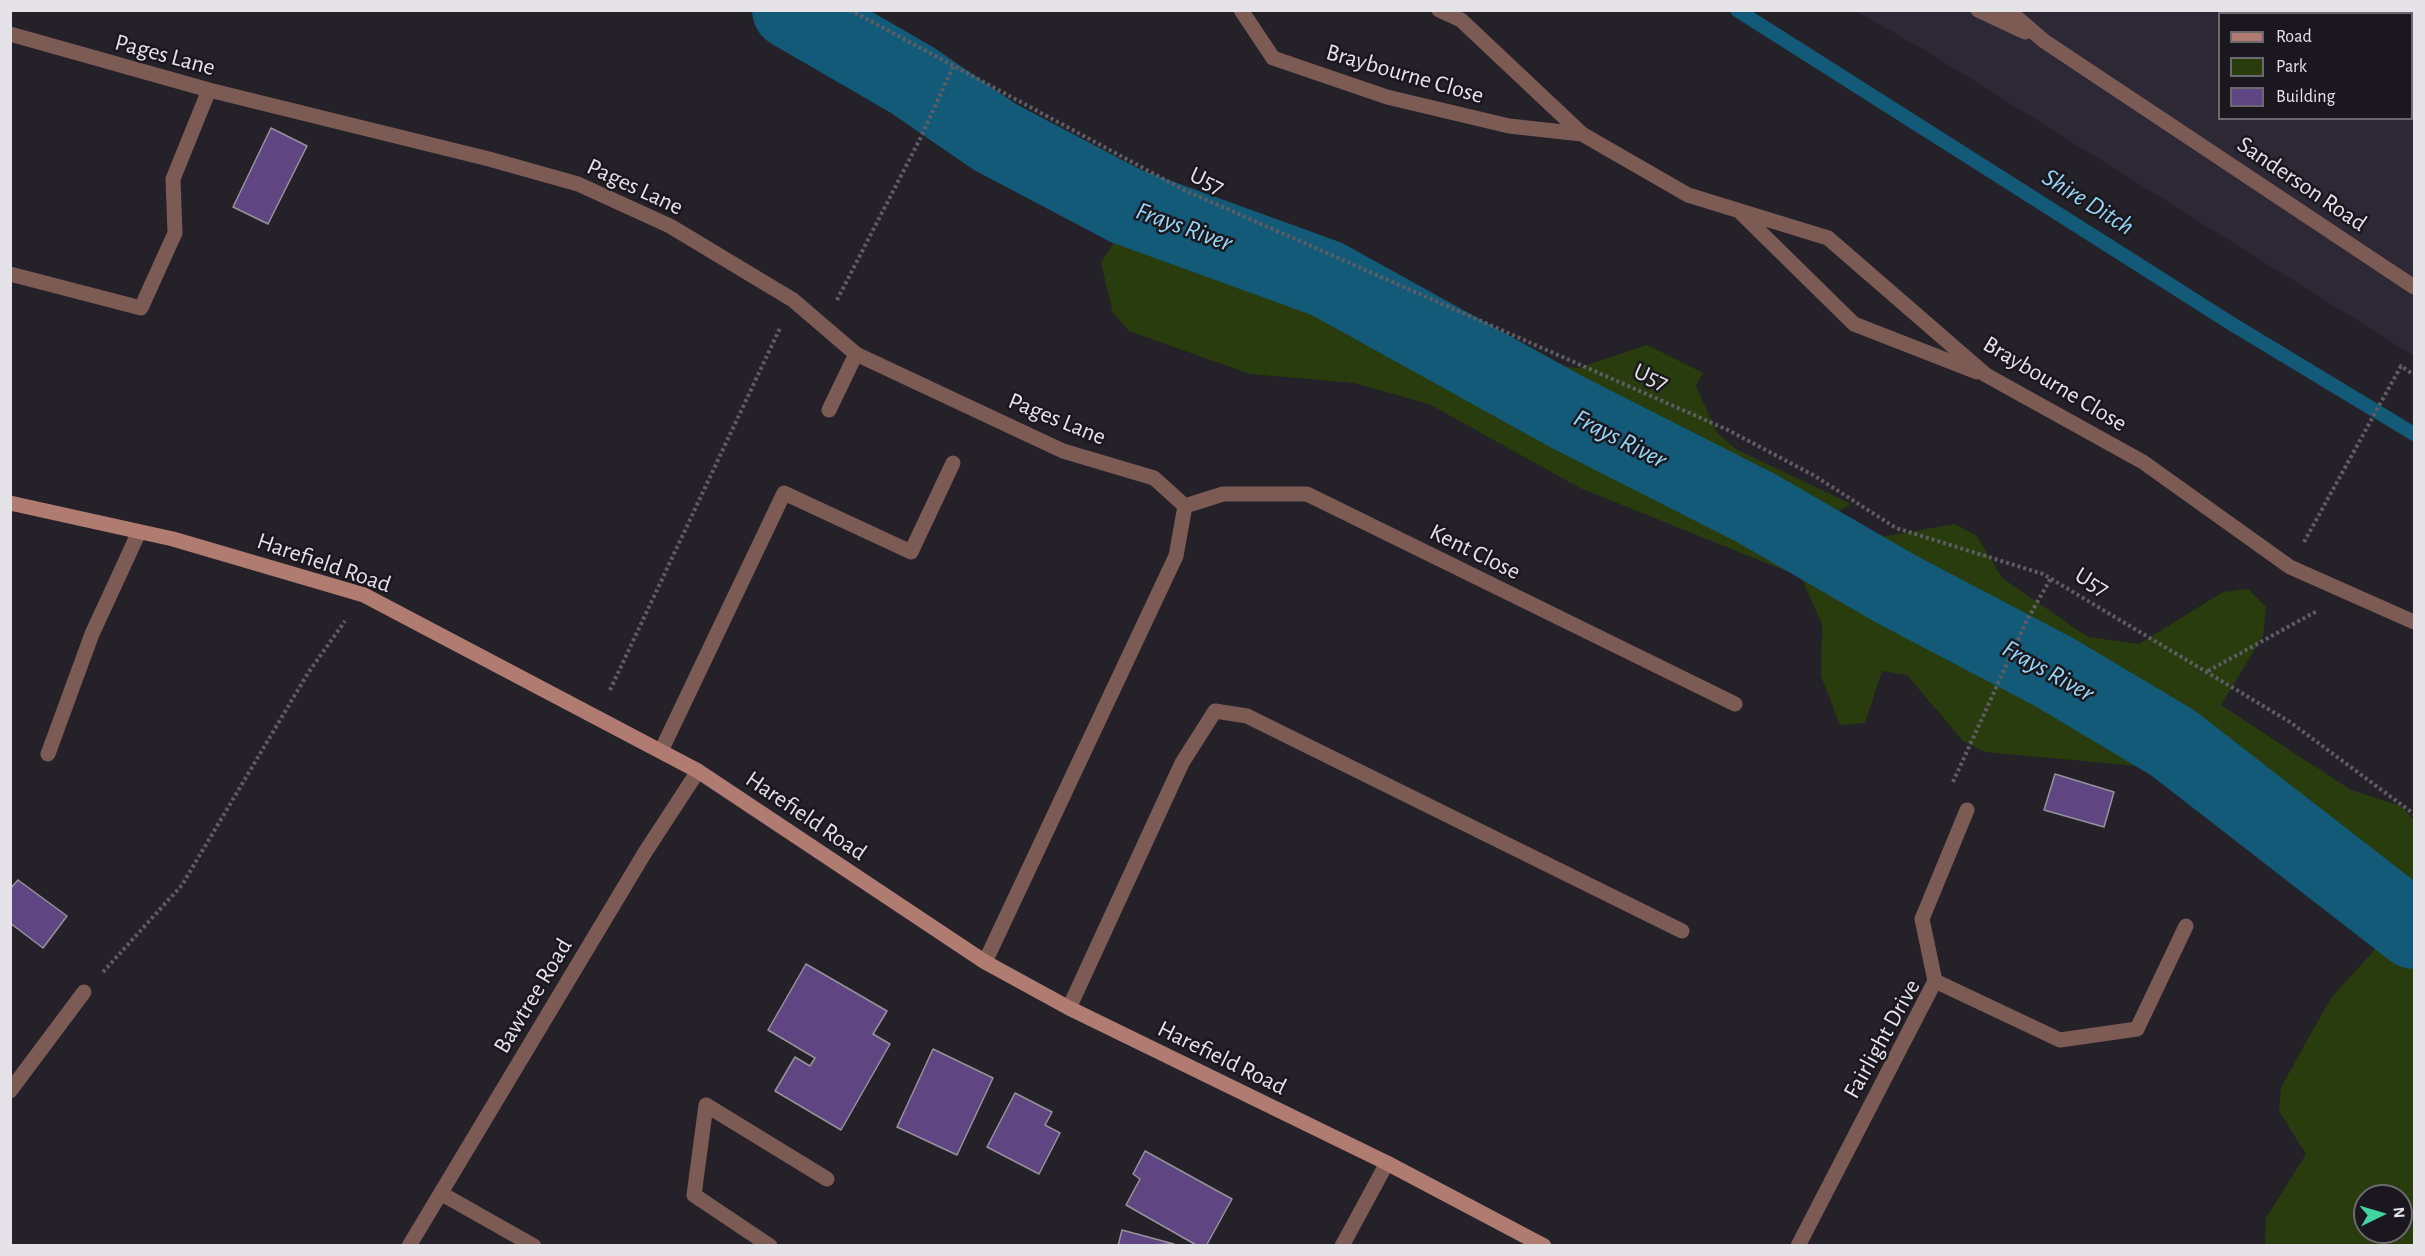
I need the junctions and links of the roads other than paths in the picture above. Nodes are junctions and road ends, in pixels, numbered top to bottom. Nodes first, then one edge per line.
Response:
1 (1241, 10) edge
2 (1439, 10) edge
3 (1978, 10) edge
4 (2008, 10) edge
5 (10, 34) edge
6 (2044, 41) junction
7 (209, 90) junction
8 (1582, 134) junction
9 (1738, 211) junction
10 (10, 274) edge
11 (2415, 287) edge
12 (856, 354) junction
13 (1986, 375) junction
14 (829, 410) dead end
15 (953, 463) dead end
16 (10, 503) edge
17 (1185, 507) junction
18 (139, 532) junction
19 (2415, 622) edge
20 (1735, 704) dead end
21 (661, 752) junction
22 (48, 754) dead end
23 (698, 771) junction
24 (1967, 810) road end
25 (2186, 926) dead end
26 (1682, 931) dead end
27 (985, 962) junction
28 (1935, 981) junction
29 (84, 992) road end
30 (1069, 1008) junction
31 (10, 1091) edge
32 (1387, 1162) junction
33 (827, 1179) dead end
34 (442, 1194) junction
35 (409, 1245) edge
36 (534, 1245) edge
37 (770, 1245) edge
38 (1342, 1245) edge
39 (1544, 1245) edge
40 (1797, 1245) edge

1 - 8 street, Braybourne Close
2 - 8 street, Braybourne Close
3 - 6 street, Sanderson Road
4 - 6 street, Sanderson Road
5 - 7 street, Pages Lane
6 - 11 street, Sanderson Road
7 - 10 street
7 - 12 street, Pages Lane
8 - 9 street, Braybourne Close
9 - 13 street, Braybourne Close
9 - 13 street
12 - 14 street
12 - 17 street, Pages Lane
13 - 19 street, Braybourne Close
15 - 21 street
16 - 18 main road, Harefield Road
17 - 20 street, Kent Close
17 - 27 street
18 - 21 main road, Harefield Road
18 - 22 street
21 - 23 main road, Harefield Road
23 - 27 main road, Harefield Road
23 - 34 street, Bawtree Road
24 - 28 street
25 - 28 street, Fairlight Drive
26 - 30 street
27 - 30 main road, Harefield Road
28 - 40 street, Fairlight Drive
29 - 31 street
30 - 32 main road, Harefield Road
32 - 38 street
32 - 39 main road, Harefield Road
33 - 37 street
34 - 35 street, Bawtree Road
34 - 36 street

